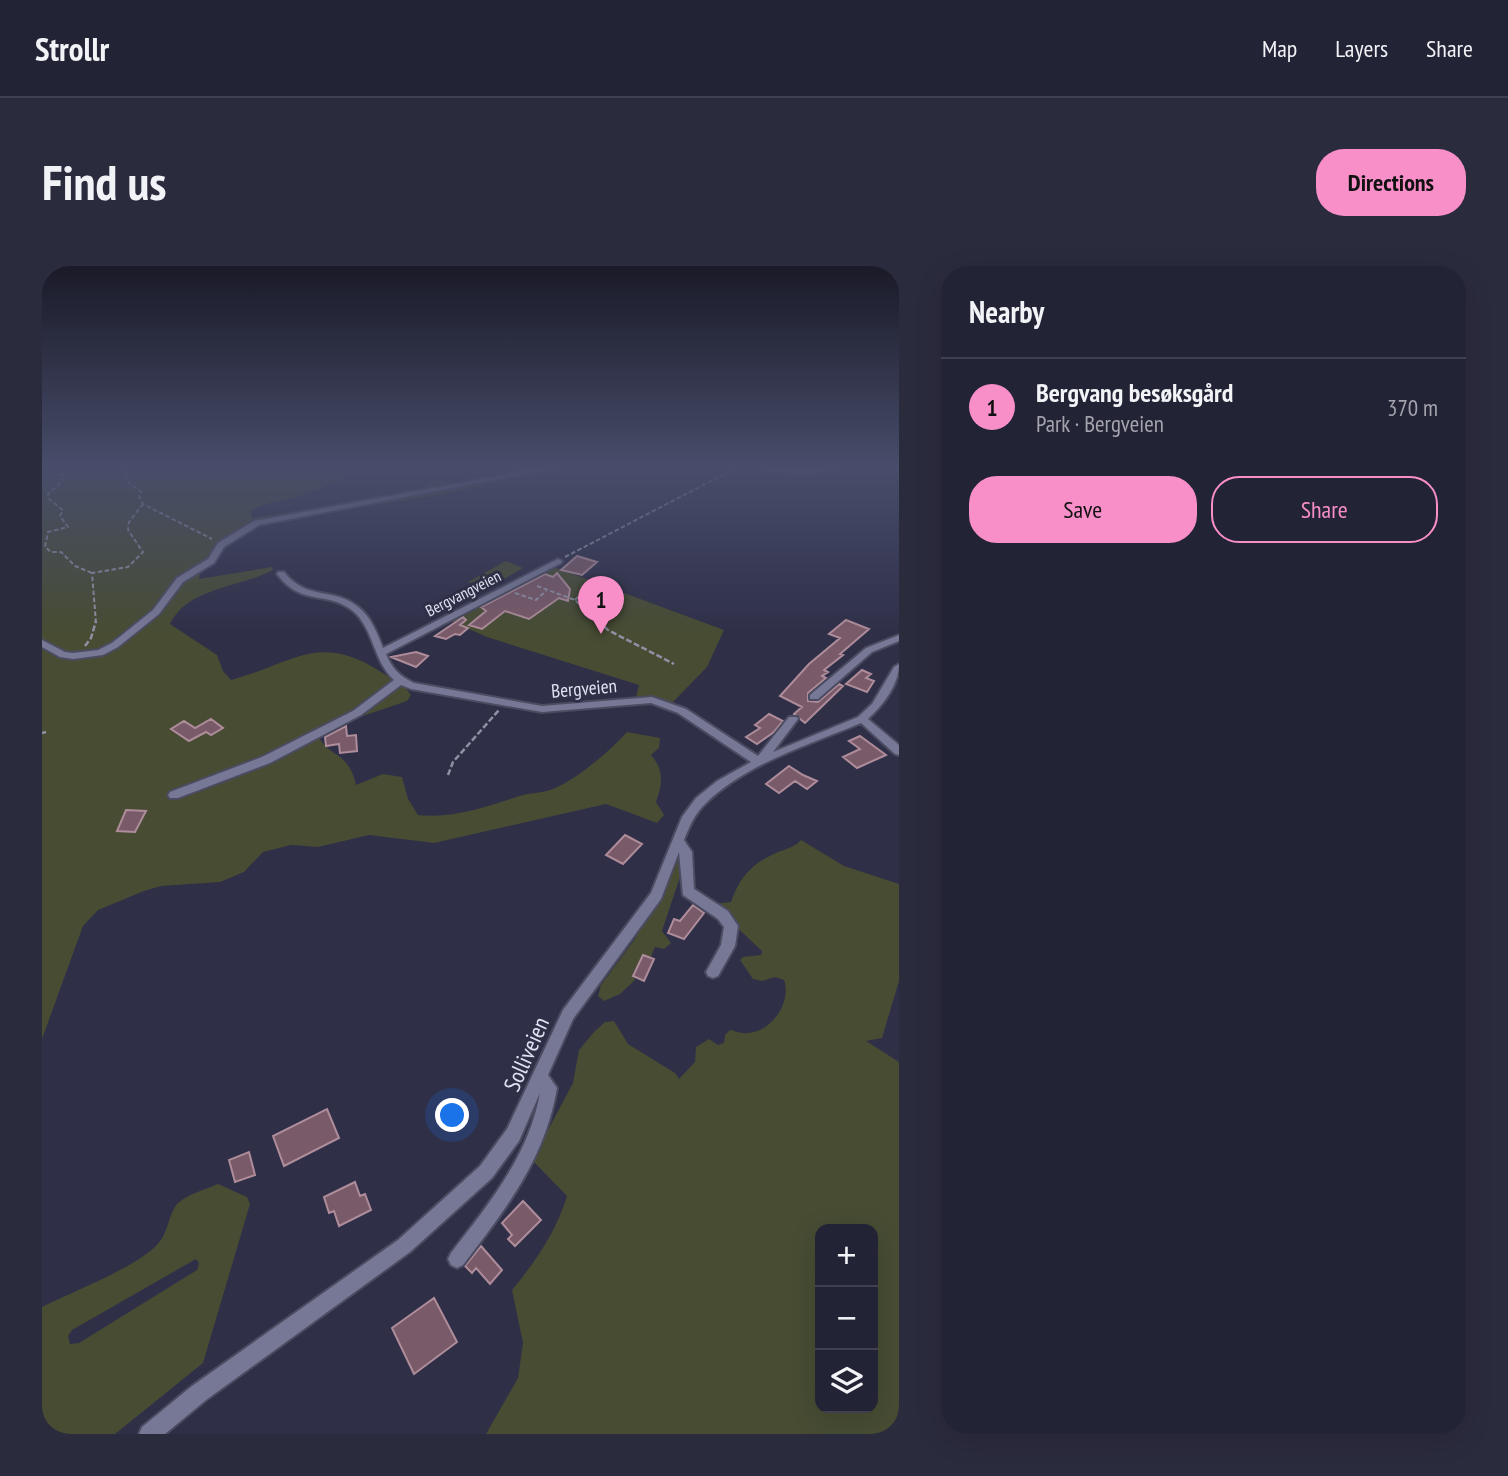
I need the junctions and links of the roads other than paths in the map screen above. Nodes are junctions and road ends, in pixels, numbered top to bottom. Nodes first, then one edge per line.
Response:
1 (259, 523) edge
2 (558, 561) road end
3 (281, 574) dead end
4 (899, 638) edge
5 (42, 643) edge
6 (382, 652) junction
7 (899, 667) edge
8 (398, 682) junction
9 (814, 697) dead end
10 (793, 719) dead end
11 (862, 719) junction
12 (899, 751) edge
13 (759, 762) junction
14 (174, 795) dead end
15 (678, 841) junction
16 (713, 972) dead end
17 (540, 1076) junction
18 (457, 1259) dead end
19 (149, 1434) edge

1 - 5 street
2 - 6 street, Bergvangveien
3 - 6 street
4 - 9 street
6 - 8 street
7 - 11 street, Solliveien
8 - 13 street, Bergveien
8 - 14 street
10 - 13 street
11 - 12 street
11 - 13 street, Solliveien
13 - 15 street, Solliveien
15 - 16 street
15 - 17 street, Solliveien
17 - 18 street
17 - 19 street, Solliveien

